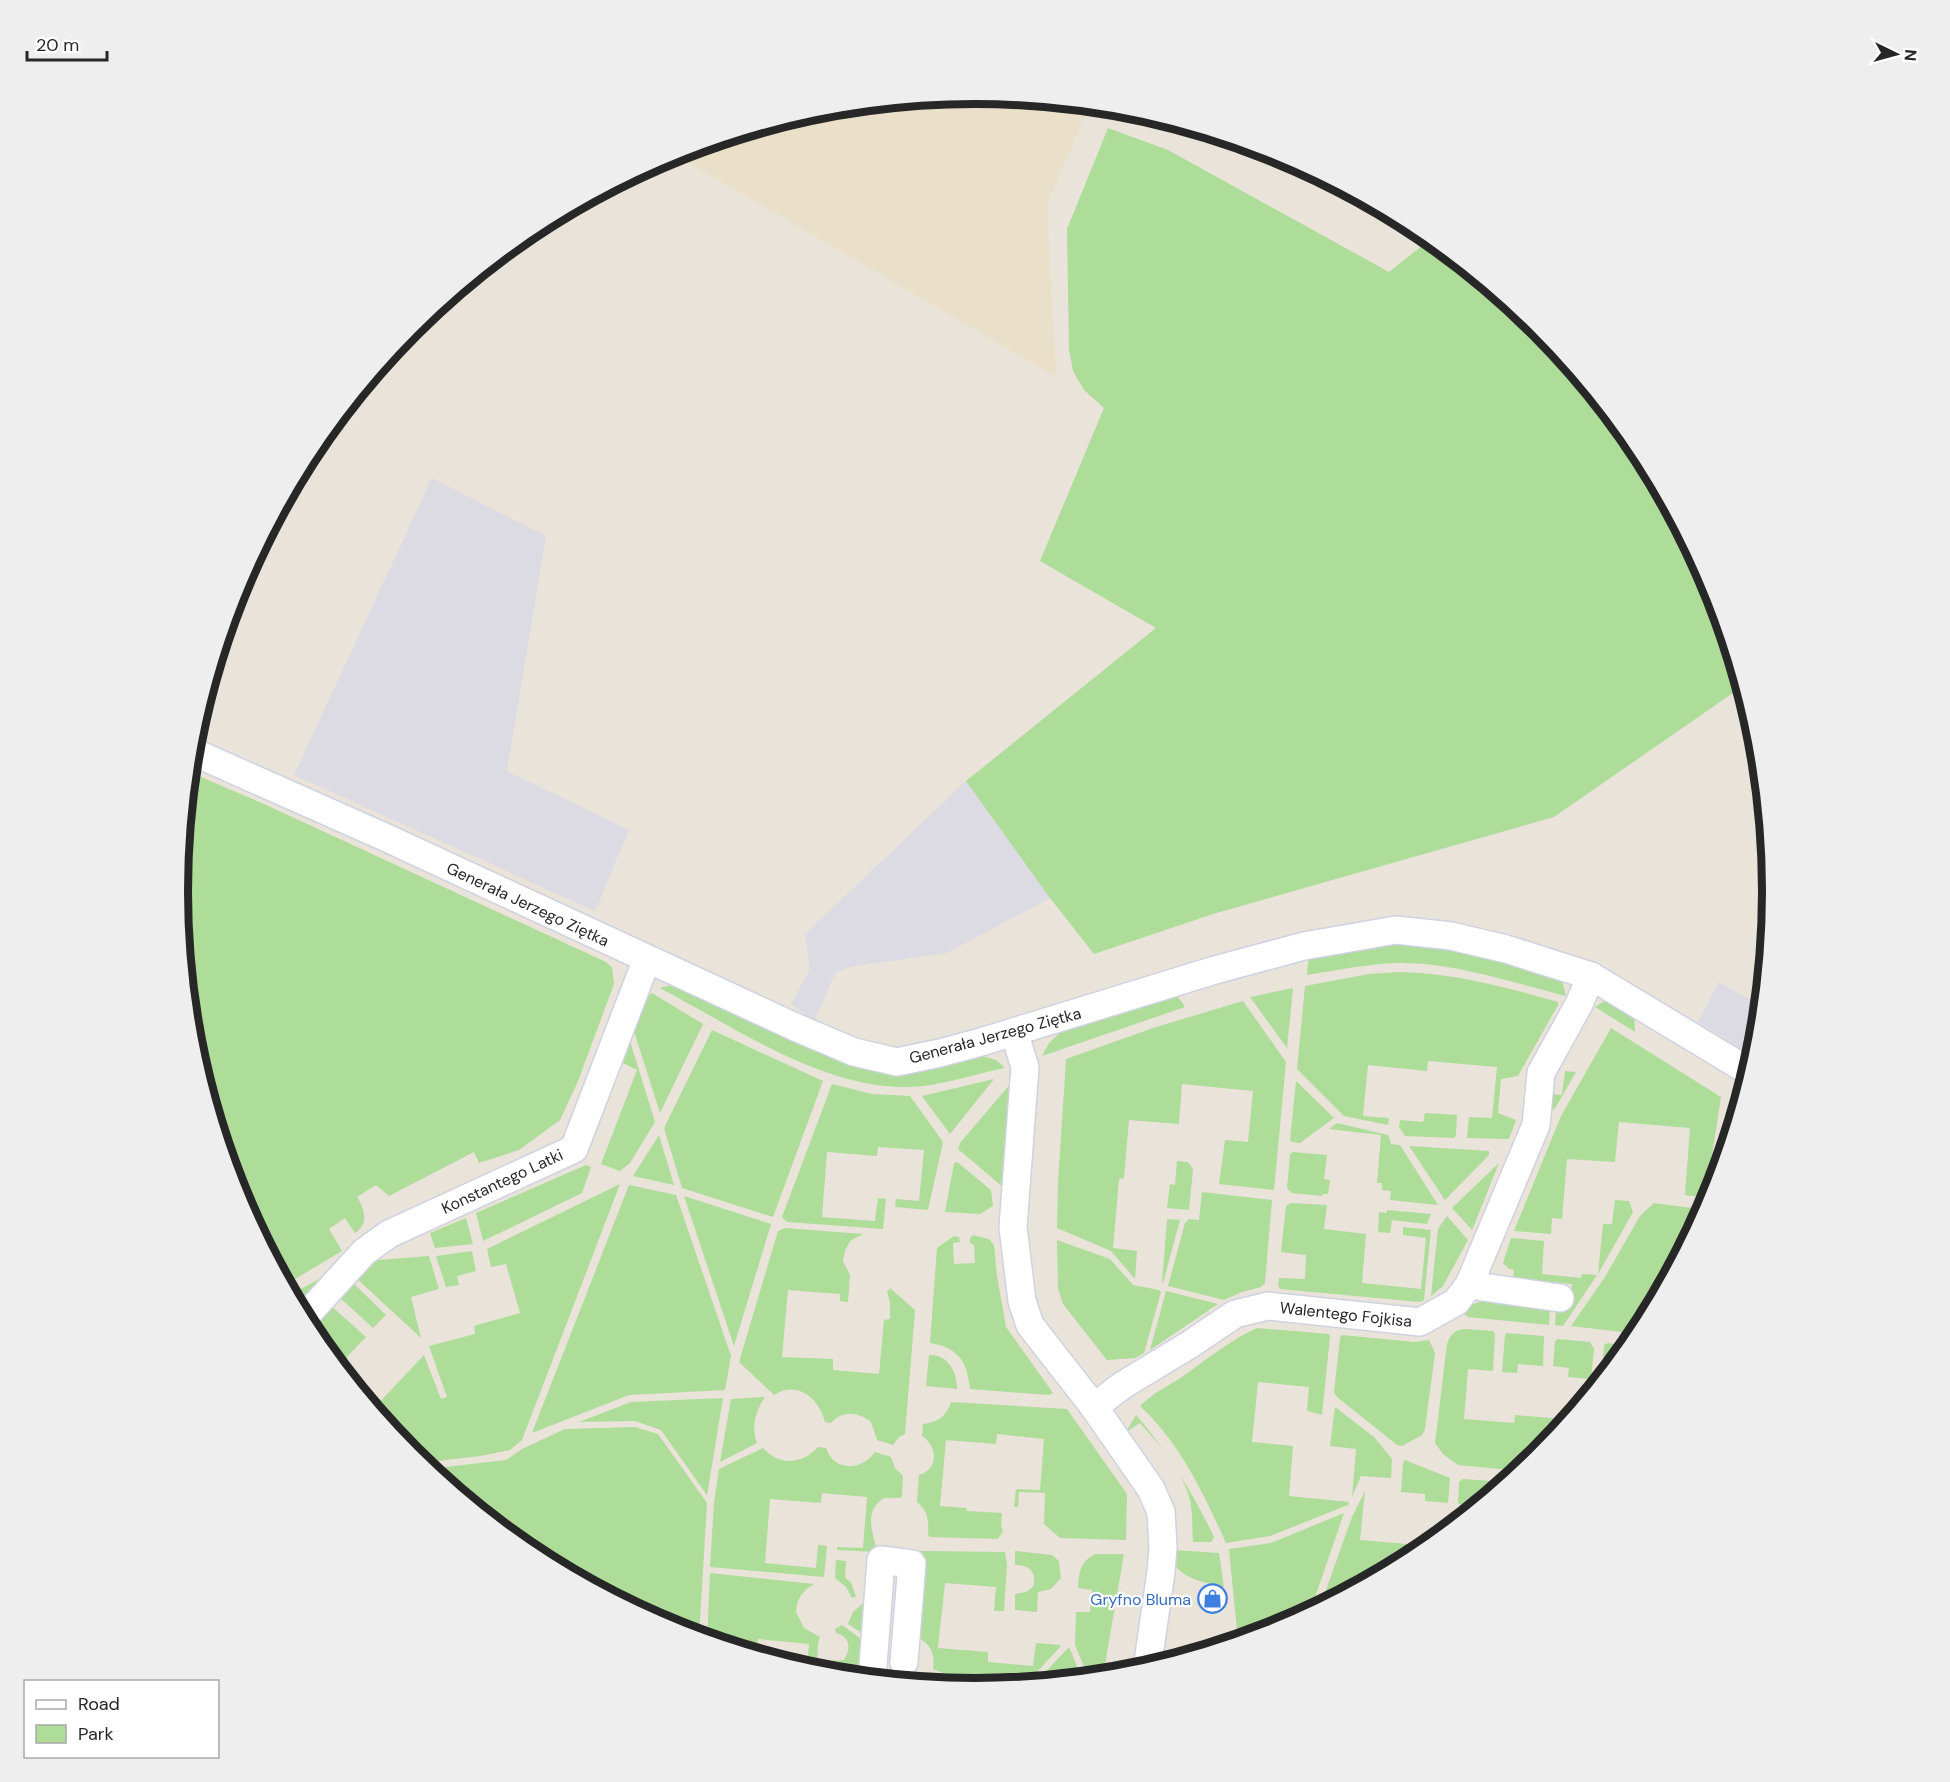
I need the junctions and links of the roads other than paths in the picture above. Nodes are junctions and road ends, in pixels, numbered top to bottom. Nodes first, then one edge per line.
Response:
1 (200, 755) edge
2 (647, 959) junction
3 (1591, 976) junction
4 (1014, 1032) junction
5 (1742, 1067) edge
6 (1469, 1285) junction
7 (1560, 1298) dead end
8 (309, 1312) edge
9 (1094, 1407) junction
10 (1148, 1659) edge
11 (904, 1662) dead end
12 (873, 1672) edge

1 - 2 street, Generała Jerzego Ziętka
2 - 4 street, Generała Jerzego Ziętka
2 - 8 street, Konstantego Latki
3 - 4 street, Generała Jerzego Ziętka
3 - 5 street, Generała Jerzego Ziętka
3 - 6 street, Walentego Fojkisa
4 - 9 street
6 - 7 street
6 - 9 street, Walentego Fojkisa
9 - 10 street
11 - 12 street

